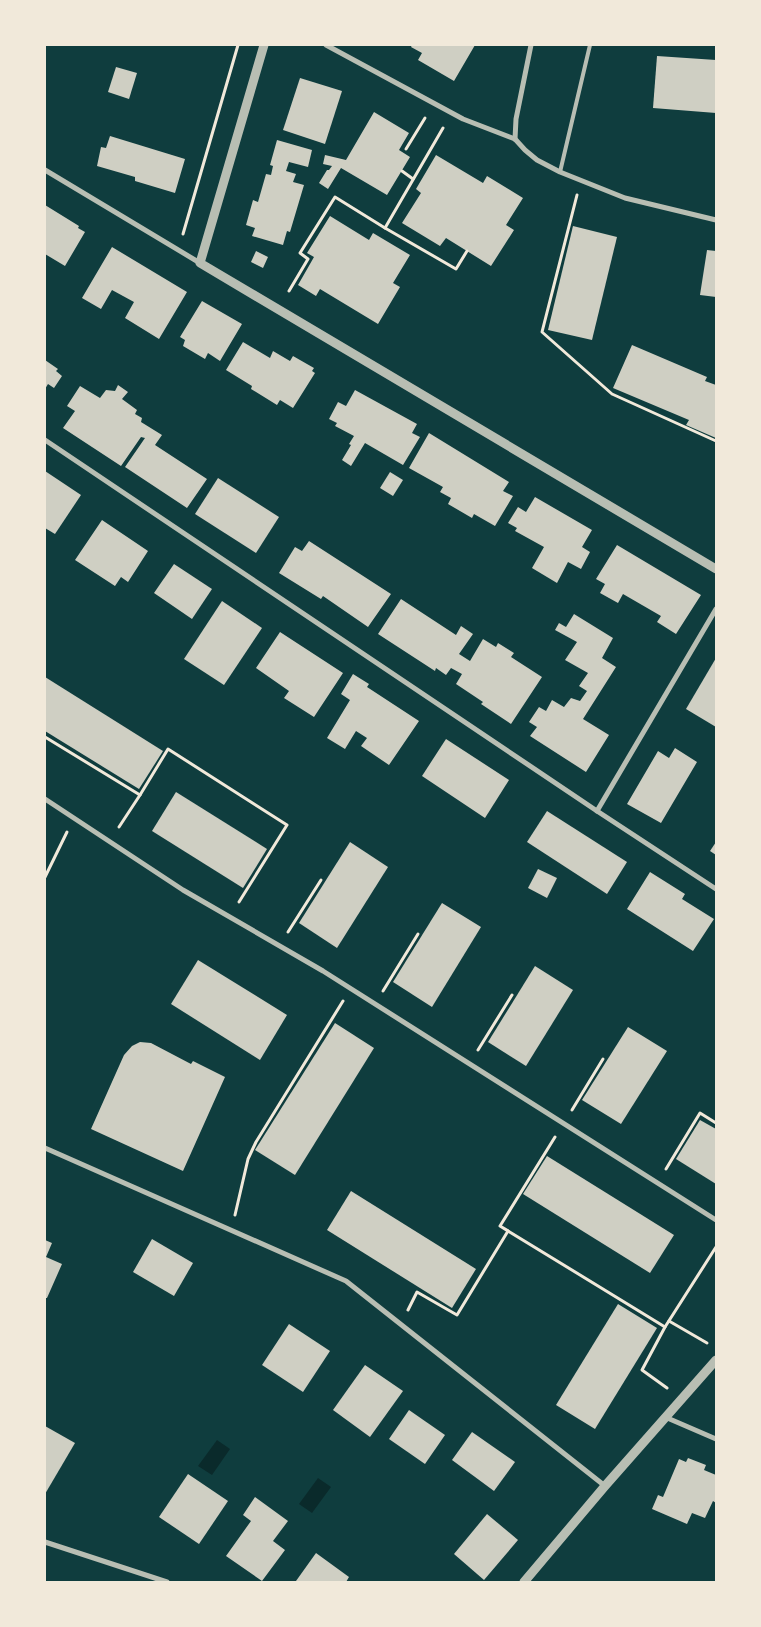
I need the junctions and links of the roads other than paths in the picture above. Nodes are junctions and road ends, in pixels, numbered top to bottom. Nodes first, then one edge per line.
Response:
1 (264, 45) edge
2 (326, 45) edge
3 (531, 45) edge
4 (590, 45) edge
5 (515, 139) junction
6 (45, 170) edge
7 (560, 172) junction
8 (716, 220) edge
9 (200, 263) junction
10 (45, 440) edge
11 (716, 569) edge
12 (716, 609) edge
13 (45, 800) edge
14 (597, 811) junction
15 (716, 889) edge
16 (45, 1148) edge
17 (716, 1220) edge
18 (716, 1360) edge
19 (665, 1417) junction
20 (716, 1439) edge
21 (604, 1486) junction
22 (45, 1542) edge
23 (167, 1582) edge
24 (524, 1582) edge

1 - 9 street
2 - 5 street
3 - 5 street
4 - 7 lane
5 - 7 street
6 - 9 street
7 - 8 street
9 - 11 street
10 - 14 street
12 - 14 street
13 - 17 street
14 - 15 street
16 - 21 street
18 - 19 street
19 - 20 street
19 - 21 street
21 - 24 street
22 - 23 street

